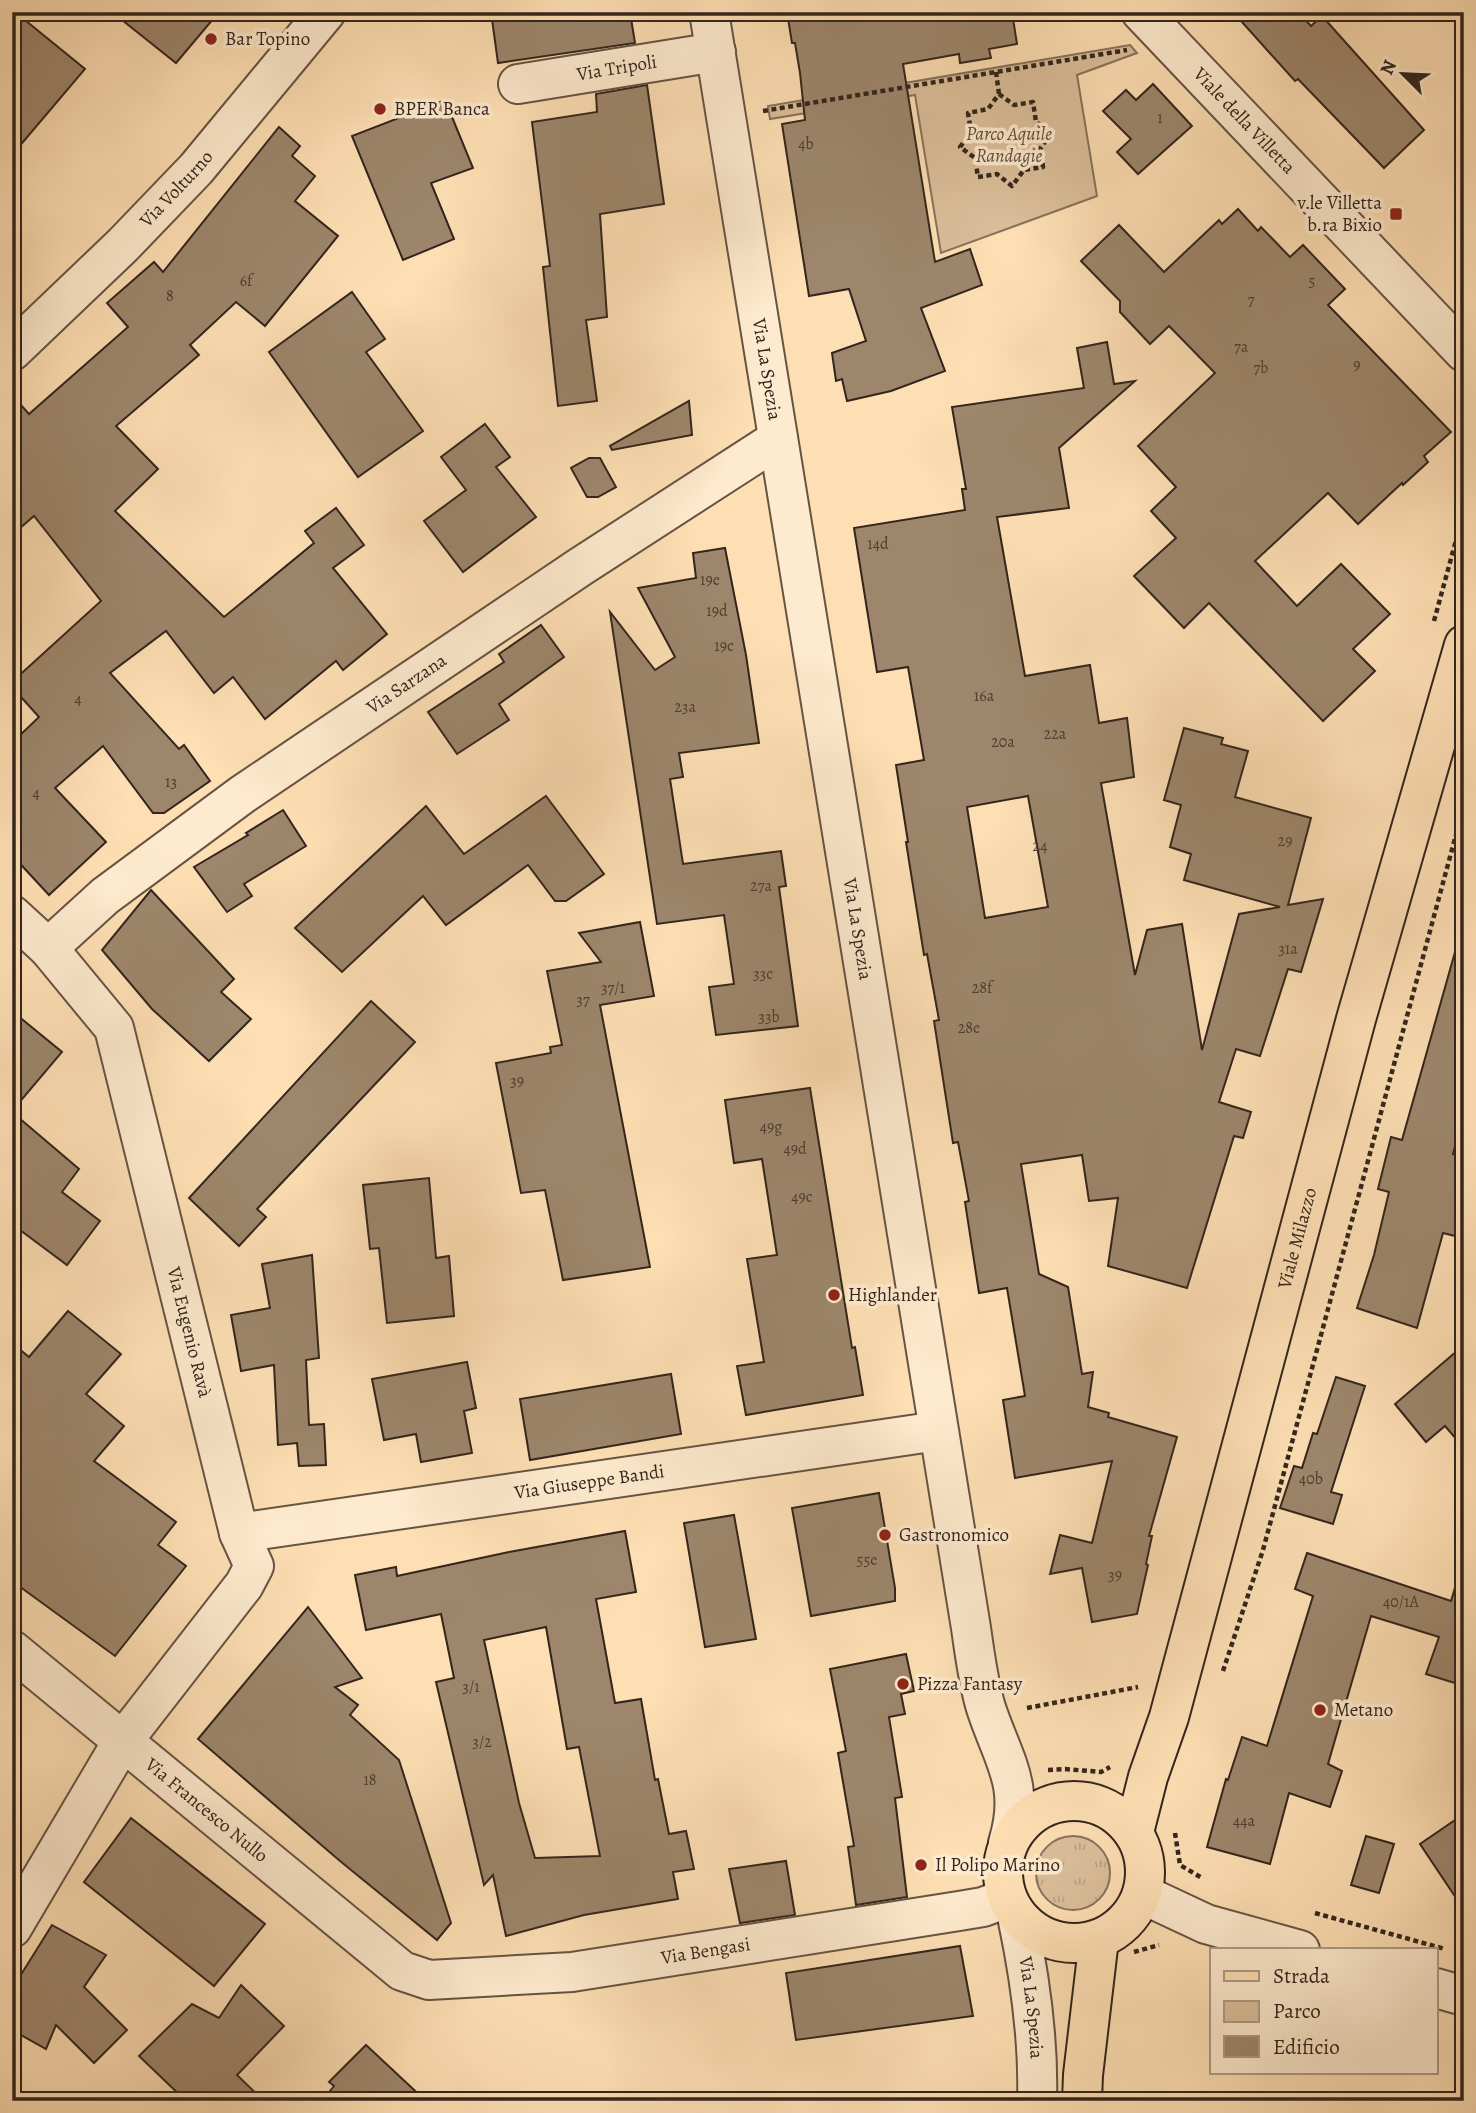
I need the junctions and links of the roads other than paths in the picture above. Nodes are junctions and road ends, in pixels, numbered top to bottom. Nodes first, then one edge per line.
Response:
1 (326, 12) edge
2 (709, 12) edge
3 (1141, 12) edge
4 (1177, 12) edge
5 (716, 52) junction
6 (519, 84) dead end
7 (1464, 314) edge
8 (12, 351) edge
9 (1464, 352) edge
10 (778, 439) junction
11 (1464, 645) edge
12 (13, 919) edge
13 (48, 948) junction
14 (938, 1431) junction
15 (239, 1534) junction
16 (12, 1650) edge
17 (122, 1742) junction
18 (1134, 1832) junction
19 (1008, 1843) junction
20 (1142, 1894) junction
21 (1012, 1907) junction
22 (12, 1928) edge
23 (1114, 1948) junction
24 (1293, 1948) edge
25 (402, 1971) joint
26 (1438, 1989) edge
27 (1464, 1996) edge
28 (1037, 2101) edge
29 (1082, 2101) edge

1 - 8 street, Via Volturno
2 - 5 street, Via La Spezia
3 - 9 street, Viale della Villetta
4 - 7 street
5 - 6 street, Via Tripoli
5 - 10 street, Via La Spezia
10 - 13 street, Via Sarzana
10 - 14 street, Via La Spezia
11 - 18 main road, Viale Milazzo
12 - 13 street, Via Eugenio Ravà
13 - 15 street, Via Eugenio Ravà
14 - 15 street, Via Giuseppe Bandi
14 - 19 street, Via La Spezia
15 - 17 street, Via Eugenio Ravà
16 - 17 street, Via Francesco Nullo
17 - 22 street
17 - 25 street, Via Francesco Nullo
18 - 19 main road, Via La Spezia
18 - 20 main road
19 - 21 main road, Via La Spezia
20 - 23 main road
20 - 24 street
21 - 23 main road, Via La Spezia
21 - 25 street, Via Bengasi
21 - 28 street, Via La Spezia
23 - 29 main road
26 - 27 street

